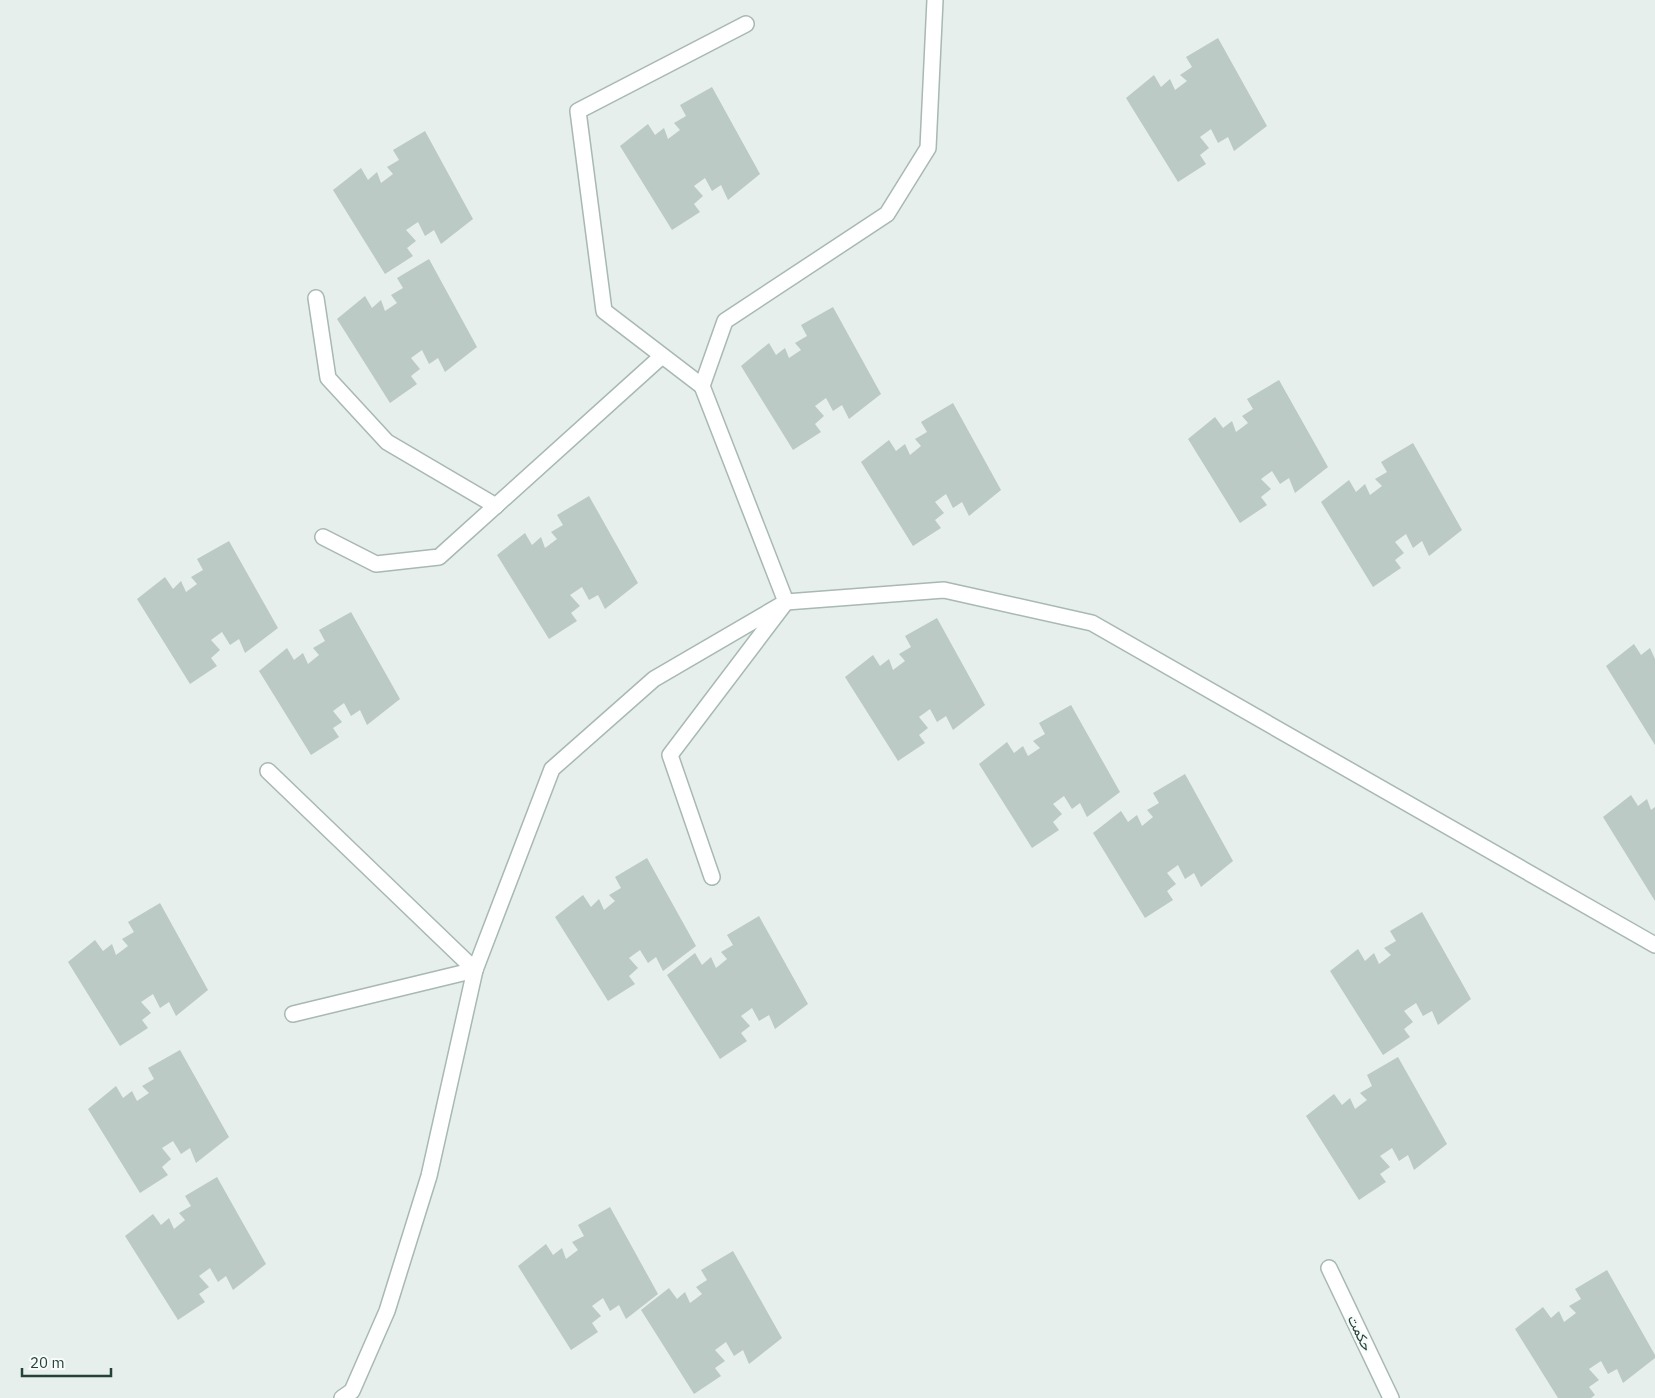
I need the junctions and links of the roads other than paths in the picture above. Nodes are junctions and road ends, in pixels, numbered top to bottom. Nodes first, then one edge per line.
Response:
1 (936, 0) edge
2 (746, 24) dead end
3 (316, 298) dead end
4 (662, 356) junction
5 (702, 386) junction
6 (496, 506) junction
7 (323, 537) dead end
8 (786, 602) junction
9 (268, 771) dead end
10 (712, 877) dead end
11 (1655, 945) edge
12 (476, 970) junction
13 (293, 1014) dead end
14 (1329, 1268) dead end
15 (342, 1398) edge
16 (1391, 1398) edge

1 - 5 street
2 - 4 street
3 - 6 street
4 - 5 street
4 - 6 street
5 - 8 street
6 - 7 street
8 - 10 street
8 - 11 street
8 - 12 street
9 - 12 street
12 - 13 street
12 - 15 street
14 - 16 street, حکمت

